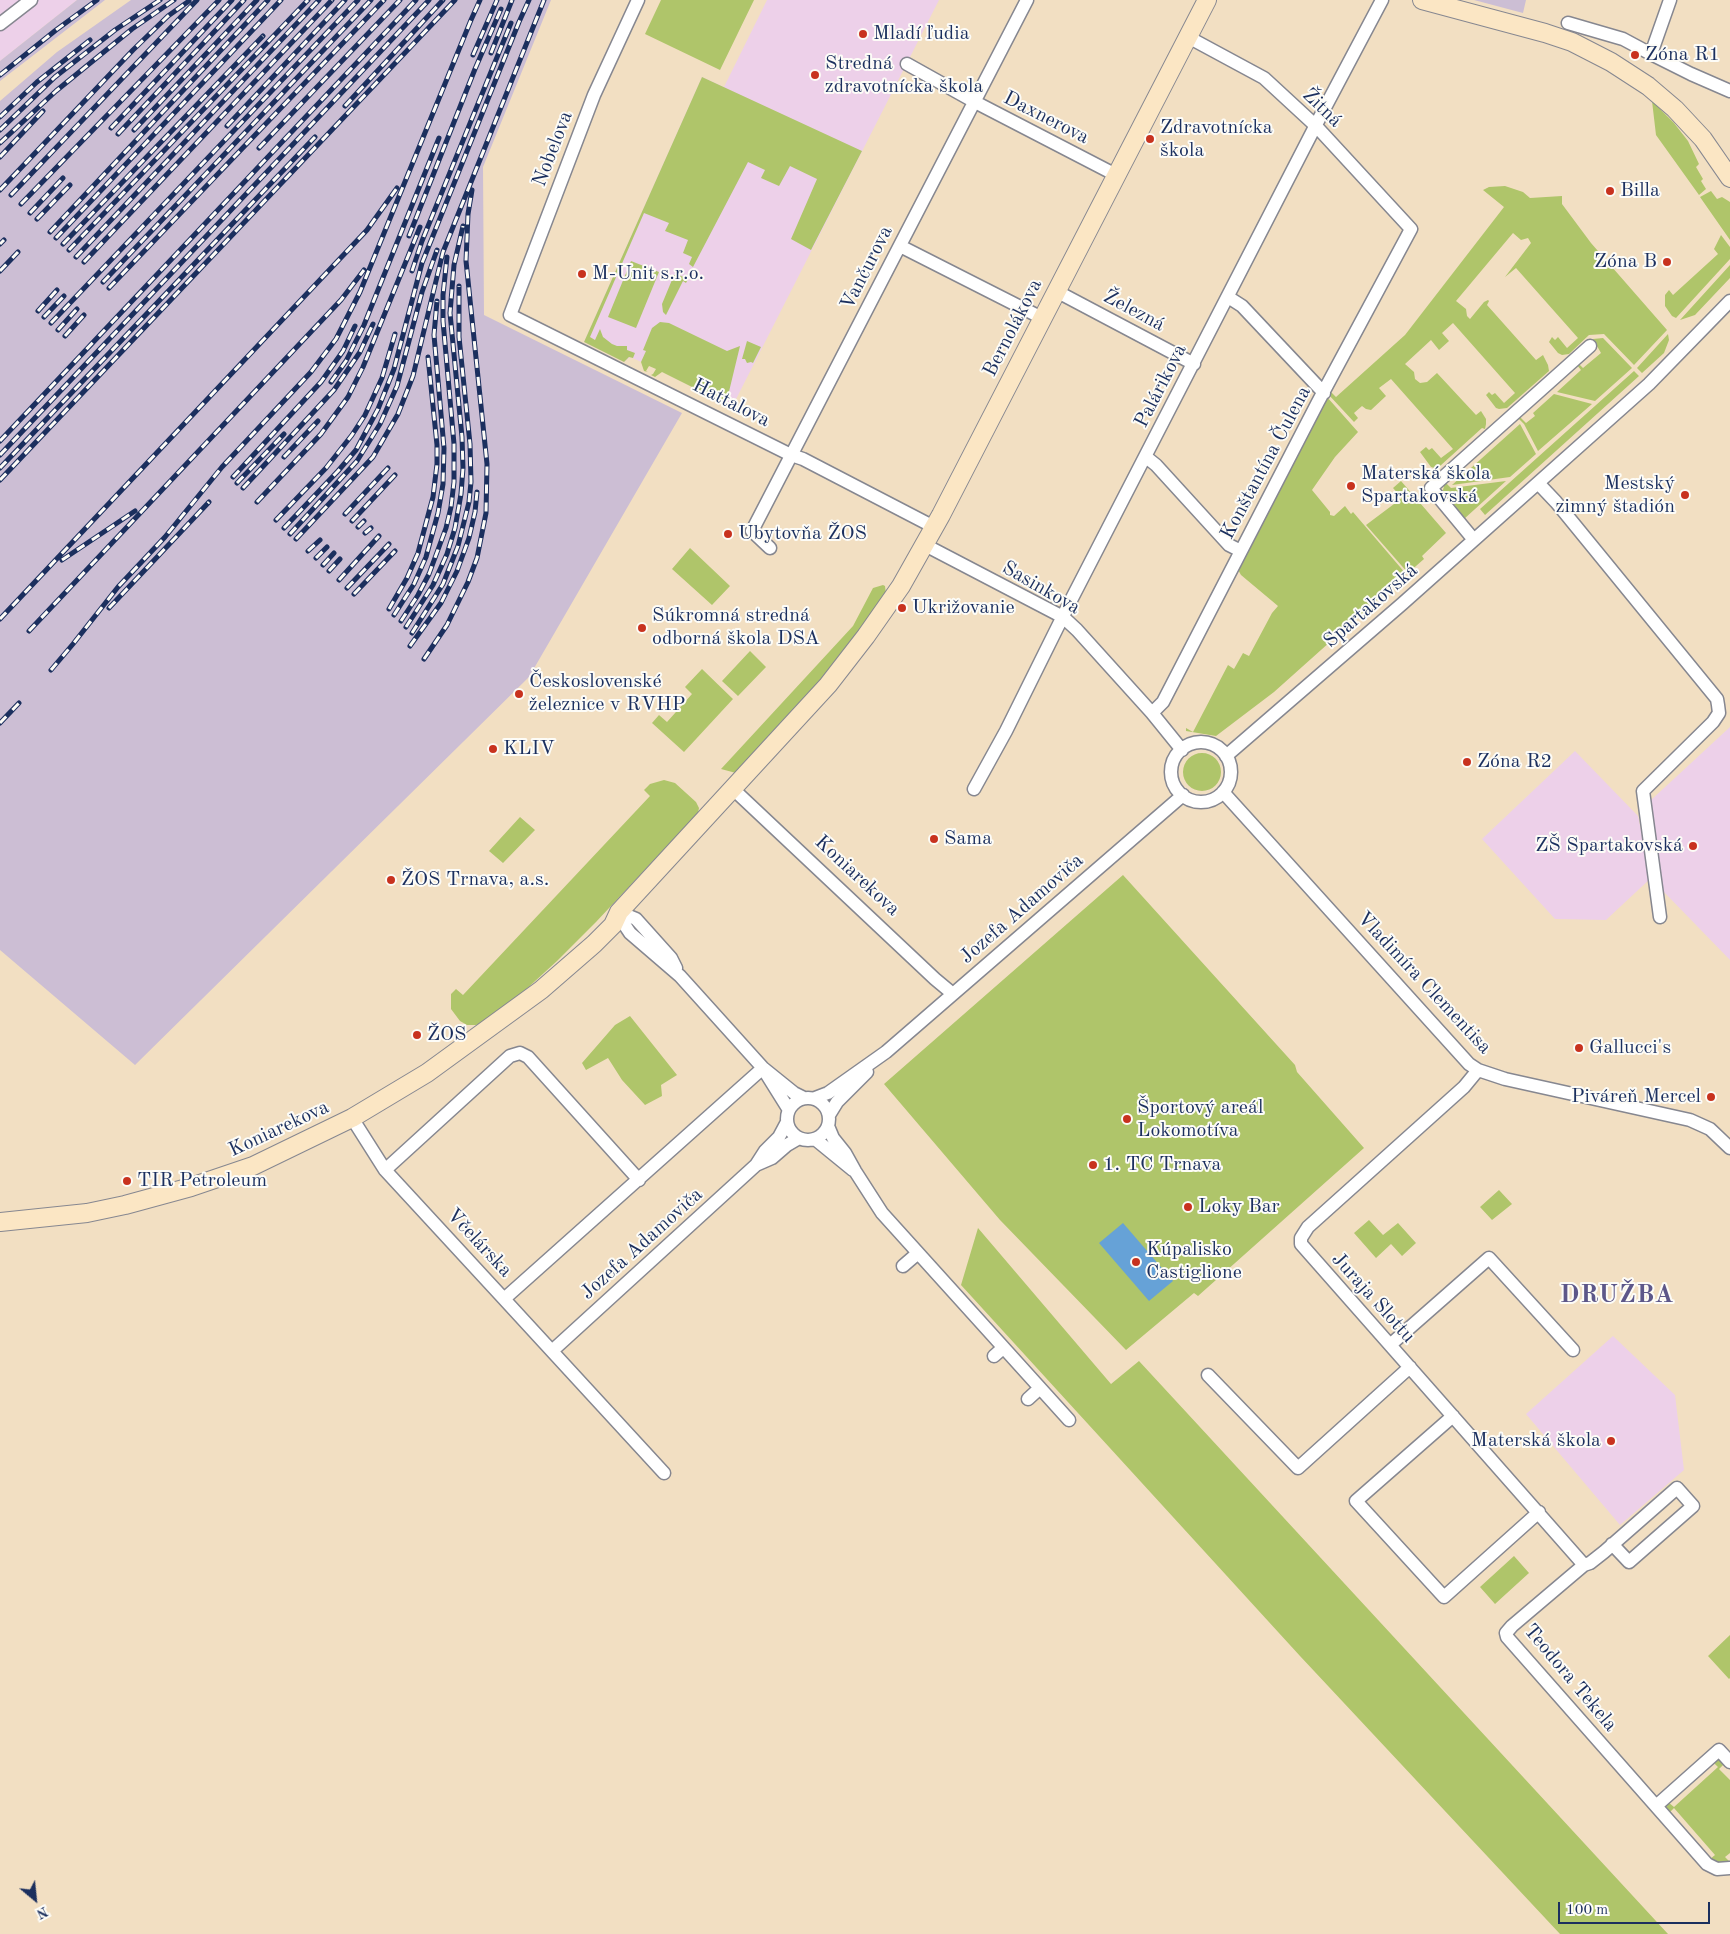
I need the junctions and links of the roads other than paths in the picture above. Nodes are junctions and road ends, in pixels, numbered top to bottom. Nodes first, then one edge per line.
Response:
1 (31, 0) edge
2 (638, 0) edge
3 (1027, 0) edge
4 (1206, 0) edge
5 (1382, 0) edge
6 (1422, 0) edge
7 (1670, 0) edge
8 (1568, 23) dead end
9 (0, 24) edge
10 (1188, 37) junction
11 (1651, 54) junction
12 (906, 64) dead end
13 (1730, 91) edge
14 (975, 102) junction
15 (1316, 126) junction
16 (1116, 175) junction
17 (1730, 178) edge
18 (1411, 229) joint
19 (900, 246) junction
20 (1056, 292) junction
21 (1228, 297) junction
22 (1730, 301) edge
23 (510, 315) joint
24 (1042, 318) junction
25 (1590, 346) dead end
26 (1194, 364) junction
27 (1324, 393) junction
28 (791, 455) junction
29 (1146, 457) junction
30 (1538, 483) junction
31 (934, 526) junction
32 (1474, 540) junction
33 (925, 545) junction
34 (770, 548) dead end
35 (1241, 551) junction
36 (1063, 617) junction
37 (843, 667) joint
38 (1152, 713) junction
39 (1182, 750) junction
40 (1226, 756) junction
41 (732, 788) junction
42 (974, 789) dead end
43 (1223, 792) junction
44 (1183, 795) junction
45 (634, 895) junction
46 (619, 912) junction
47 (1660, 916) dead end
48 (636, 918) junction
49 (630, 934) junction
50 (603, 935) junction
51 (680, 976) junction
52 (953, 994) junction
53 (516, 1007) junction
54 (886, 1052) junction
55 (763, 1068) junction
56 (1478, 1070) junction
57 (810, 1098) junction
58 (788, 1116) junction
59 (352, 1118) junction
60 (829, 1120) junction
61 (799, 1138) junction
62 (815, 1139) junction
63 (1730, 1148) edge
64 (756, 1165) junction
65 (385, 1170) junction
66 (855, 1171) junction
67 (639, 1180) junction
68 (0, 1222) edge
69 (918, 1253) junction
70 (903, 1266) dead end
71 (504, 1299) junction
72 (1390, 1345) junction
73 (1573, 1350) dead end
74 (552, 1351) junction
75 (1410, 1367) junction
76 (1208, 1375) dead end
77 (1040, 1388) junction
78 (1028, 1399) dead end
79 (1454, 1416) junction
80 (1069, 1420) dead end
81 (664, 1473) dead end
82 (1539, 1512) junction
83 (1612, 1544) junction
84 (1584, 1564) junction
85 (1730, 1762) edge
86 (1656, 1806) junction
87 (1730, 1868) edge

1 - 9 street
2 - 23 street, Nobelova
3 - 14 street, Vančurova
4 - 10 street, Bernolákova
5 - 15 street, Palárikova
6 - 17 street
7 - 11 street
8 - 11 street
10 - 15 street, Žitná
10 - 16 street, Bernolákova
11 - 13 street
12 - 14 street, Daxnerova
14 - 16 street, Daxnerova
14 - 19 street, Vančurova
15 - 18 street, Žitná
15 - 21 street, Palárikova
16 - 20 street, Bernolákova
18 - 27 street, Konštantína Čulena
19 - 24 street
19 - 28 street, Vančurova
20 - 24 street, Bernolákova
20 - 26 street, Železná
21 - 26 street, Palárikova
21 - 27 street
22 - 30 street, Spartakovská
23 - 28 street, Hattalova
24 - 31 street, Bernolákova
25 - 32 street
26 - 29 street, Palárikova
27 - 35 street, Konštantína Čulena
28 - 31 street, Hattalova
28 - 34 street, Vančurova
29 - 35 street
29 - 36 street, Palárikova
30 - 32 street, Spartakovská
30 - 47 street
31 - 33 street, Bernolákova
32 - 40 street, Spartakovská
33 - 36 street, Sasinkova
33 - 37 street, Bernolákova
35 - 38 street, Konštantína Čulena
36 - 38 street, Sasinkova
36 - 42 street, Palárikova
37 - 41 street, Koniarekova
38 - 39 street, Sasinkova
39 - 40 street
39 - 44 street
40 - 43 street
41 - 45 street, Koniarekova
41 - 52 street, Koniarekova
43 - 44 street
43 - 56 street, Vladimíra Clementisa
44 - 52 street, Jozefa Adamoviča
45 - 46 street, Koniarekova
45 - 48 street
46 - 48 street
46 - 49 street
46 - 50 street, Koniarekova
46 - 53 street, Koniarekova
48 - 51 street
49 - 50 street
49 - 51 street
50 - 53 street, Koniarekova
51 - 55 street
52 - 54 street, Jozefa Adamoviča
53 - 59 street, Koniarekova
54 - 57 street, Jozefa Adamoviča
54 - 60 street, Jozefa Adamoviča
55 - 57 street
55 - 58 street
55 - 67 street, Včelárska
56 - 63 street, Vladimíra Clementisa
56 - 72 street, Juraja Slottu
57 - 58 street
57 - 60 street
58 - 61 street
58 - 64 street, Jozefa Adamoviča
59 - 65 street, Včelárska
59 - 68 street, Koniarekova
60 - 62 street
60 - 66 street
61 - 62 street
61 - 64 street, Jozefa Adamoviča
62 - 66 street
64 - 74 street, Jozefa Adamoviča
65 - 67 street
65 - 71 street, Včelárska
66 - 69 street
67 - 71 street, Včelárska
69 - 70 street
69 - 77 street
71 - 74 street
72 - 73 street
72 - 75 street, Juraja Slottu
74 - 81 street
75 - 76 street
75 - 79 street, Juraja Slottu
77 - 78 street
77 - 80 street
79 - 82 street, Juraja Slottu
79 - 82 street
82 - 84 street, Juraja Slottu
83 - 83 street, Teodora Tekela
83 - 84 street, Teodora Tekela
84 - 86 street, Teodora Tekela
85 - 86 street
86 - 87 street, Teodora Tekela

